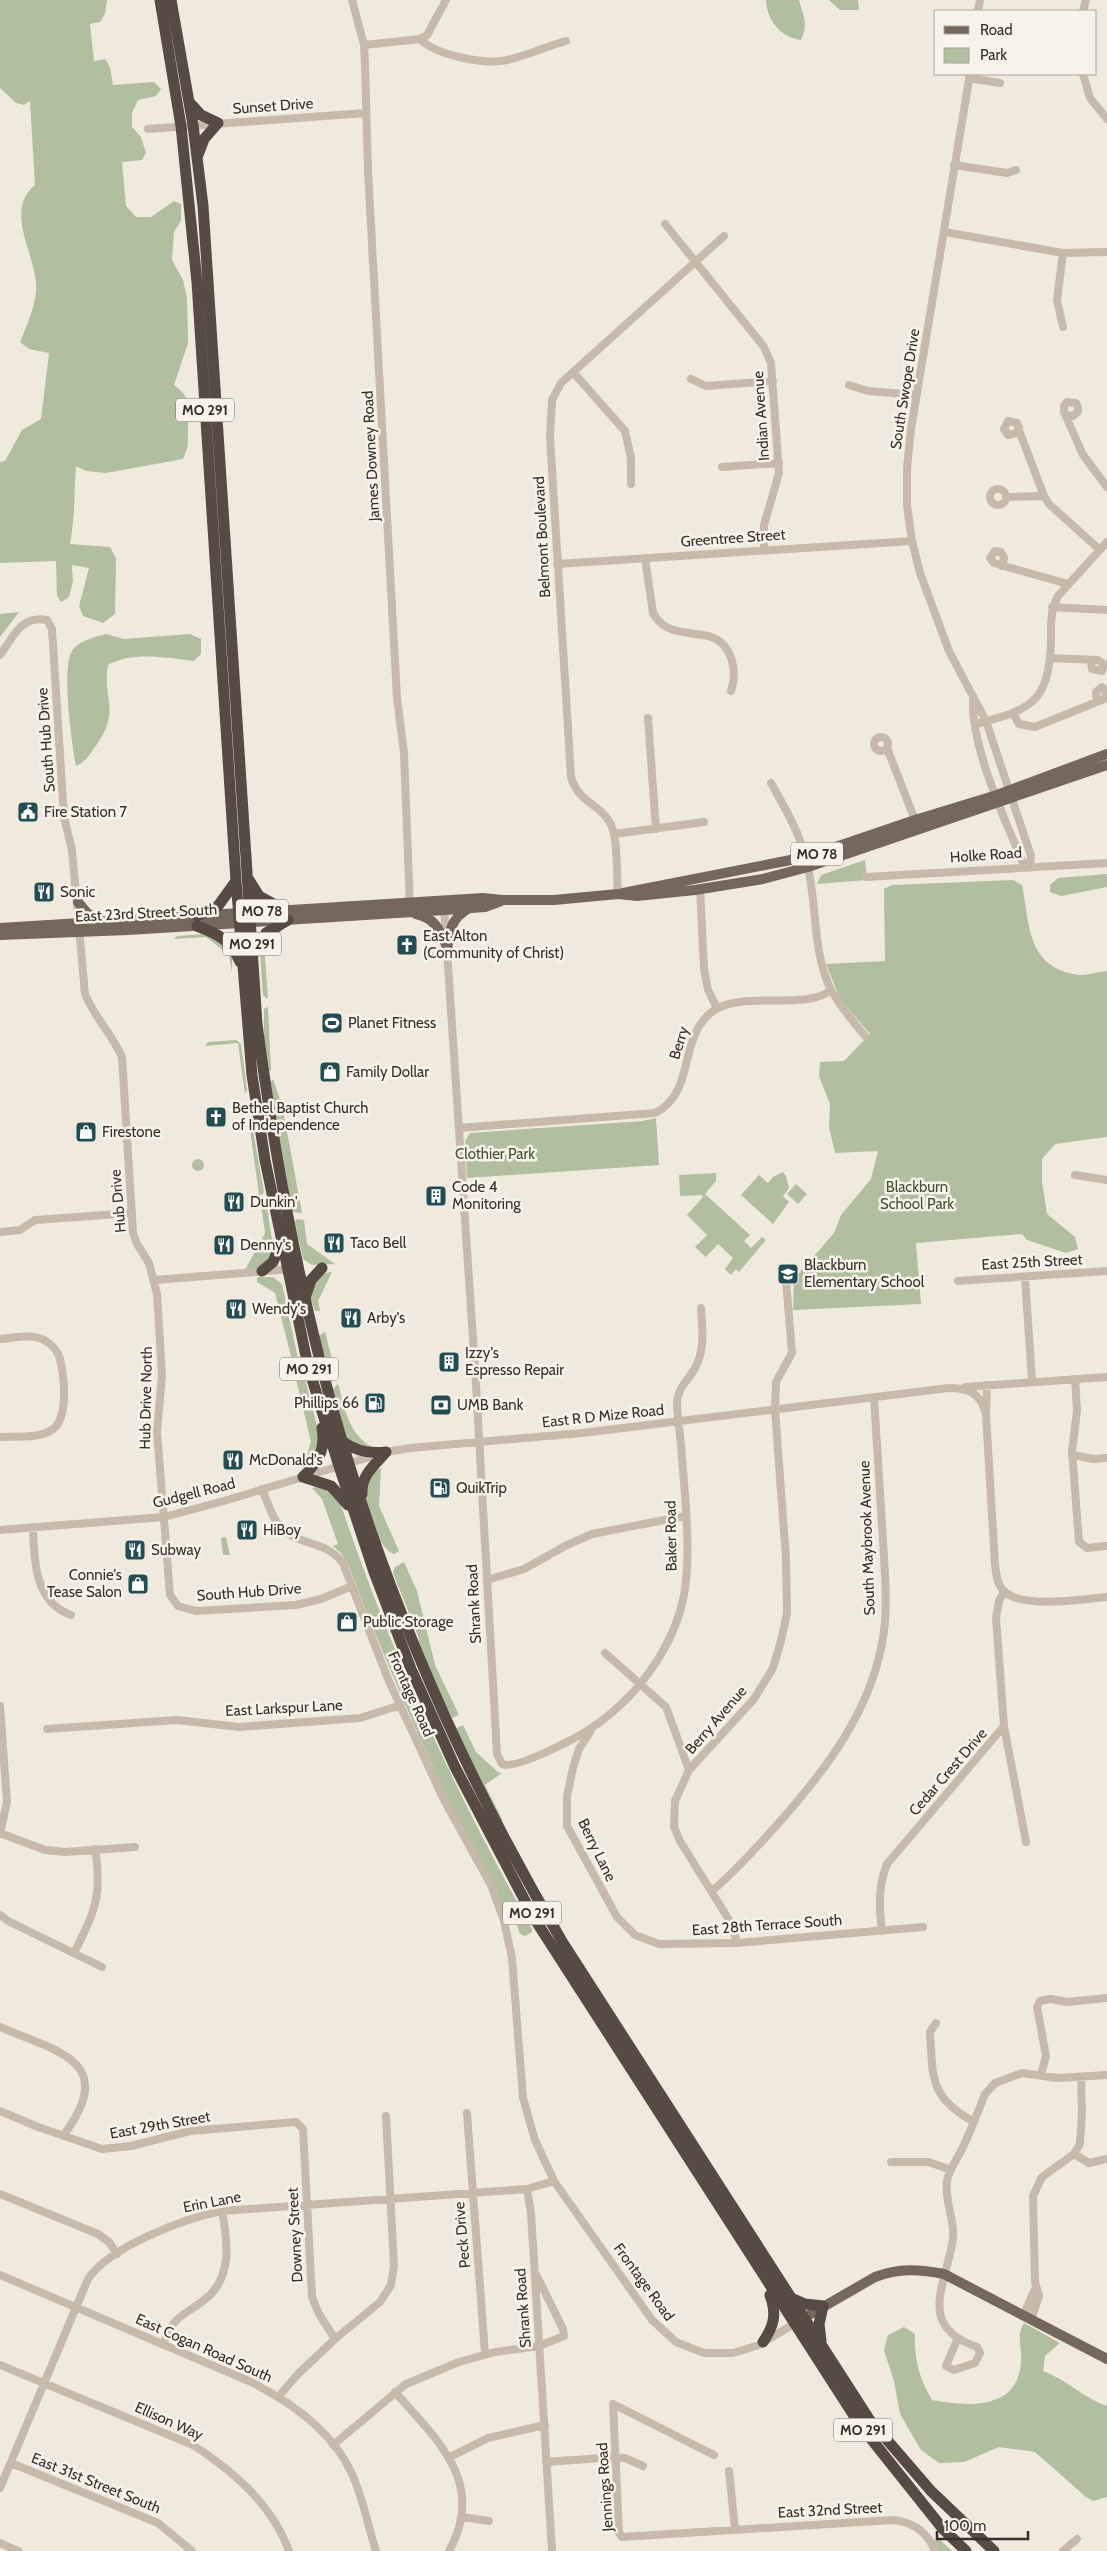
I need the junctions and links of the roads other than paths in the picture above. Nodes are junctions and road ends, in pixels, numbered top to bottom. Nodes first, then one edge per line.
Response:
1 (160, 0) edge
2 (171, 0) edge
3 (352, 0) edge
4 (446, 0) edge
5 (420, 39) junction
6 (566, 40) dead end
7 (364, 45) junction
8 (1083, 75) edge
9 (969, 76) edge
10 (1000, 83) dead end
11 (189, 102) junction
12 (366, 113) junction
13 (1107, 120) edge
14 (218, 123) junction
15 (193, 125) junction
16 (181, 126) junction
17 (148, 129) dead end
18 (197, 157) junction
19 (954, 165) junction
20 (1016, 170) dead end
21 (665, 224) dead end
22 (945, 232) junction
23 (724, 236) dead end
24 (1107, 252) edge
25 (1062, 253) junction
26 (696, 262) junction
27 (1063, 327) dead end
28 (573, 372) junction
29 (691, 379) dead end
30 (773, 381) junction
31 (849, 385) dead end
32 (917, 395) junction
33 (1067, 415) dead end
34 (1018, 427) dead end
35 (779, 463) junction
36 (722, 467) dead end
37 (631, 484) dead end
38 (1107, 487) edge
39 (1006, 496) dead end
40 (1044, 496) junction
41 (912, 541) junction
42 (1107, 542) edge
43 (764, 550) junction
44 (1100, 550) junction
45 (645, 558) junction
46 (557, 564) junction
47 (1002, 566) dead end
48 (1068, 584) junction
49 (1052, 607) junction
50 (1106, 607) edge
51 (0, 655) edge
52 (1050, 658) junction
53 (1092, 660) dead end
54 (731, 690) dead end
55 (974, 699) junction
56 (1097, 702) dead end
57 (1013, 713) junction
58 (648, 718) dead end
59 (986, 721) junction
60 (974, 724) junction
61 (887, 748) dead end
62 (1107, 754) edge
63 (1107, 765) edge
64 (771, 783) dead end
65 (1011, 794) junction
66 (998, 799) junction
67 (916, 820) junction
68 (704, 822) dead end
69 (656, 830) junction
70 (614, 834) junction
71 (807, 862) junction
72 (1107, 862) edge
73 (1030, 866) junction
74 (247, 876) junction
75 (866, 877) dead end
76 (236, 881) junction
77 (700, 889) junction
78 (618, 894) junction
79 (502, 900) junction
80 (78, 902) junction
81 (444, 905) junction
82 (410, 907) junction
83 (472, 908) junction
84 (283, 909) junction
85 (245, 918) junction
86 (288, 920) junction
87 (197, 921) junction
88 (102, 922) junction
89 (81, 927) junction
90 (0, 928) edge
91 (0, 935) edge
92 (447, 950) junction
93 (253, 955) junction
94 (243, 972) junction
95 (831, 990) junction
96 (717, 1008) junction
97 (865, 1036) dead end
98 (459, 1128) junction
99 (1075, 1176) dead end
100 (1107, 1180) edge
101 (132, 1213) junction
102 (0, 1232) edge
103 (281, 1241) junction
104 (300, 1268) junction
105 (322, 1268) dead end
106 (287, 1269) junction
107 (262, 1271) junction
108 (1107, 1272) edge
109 (1025, 1277) junction
110 (155, 1280) junction
111 (786, 1280) dead end
112 (958, 1280) dead end
113 (306, 1296) junction
114 (701, 1308) dead end
115 (0, 1339) edge
116 (1107, 1377) edge
117 (1075, 1379) junction
118 (1032, 1381) junction
119 (987, 1385) junction
120 (960, 1388) junction
121 (316, 1392) junction
122 (874, 1397) junction
123 (775, 1410) junction
124 (986, 1415) junction
125 (679, 1421) junction
126 (0, 1437) edge
127 (342, 1441) junction
128 (478, 1442) junction
129 (386, 1452) junction
130 (1073, 1455) junction
131 (1107, 1458) edge
132 (344, 1465) junction
133 (303, 1477) junction
134 (262, 1489) junction
135 (360, 1514) junction
136 (685, 1516) junction
137 (164, 1517) junction
138 (33, 1527) junction
139 (0, 1530) edge
140 (1107, 1546) edge
141 (487, 1580) junction
142 (352, 1586) junction
143 (1004, 1592) junction
144 (1107, 1597) edge
145 (71, 1615) dead end
146 (605, 1653) dead end
147 (641, 1683) junction
148 (0, 1706) edge
149 (401, 1706) junction
150 (1004, 1726) junction
151 (47, 1729) dead end
152 (591, 1730) junction
153 (1, 1735) edge
154 (502, 1764) joint
155 (689, 1770) junction
156 (0, 1833) edge
157 (1026, 1842) dead end
158 (135, 1847) dead end
159 (95, 1850) junction
160 (712, 1890) junction
161 (0, 1915) edge
162 (620, 1922) joint
163 (923, 1927) dead end
164 (882, 1930) junction
165 (736, 1943) junction
166 (74, 1953) junction
167 (102, 1967) dead end
168 (1107, 1998) edge
169 (936, 2024) dead end
170 (0, 2027) edge
171 (1041, 2075) junction
172 (1107, 2075) edge
173 (1080, 2077) junction
174 (0, 2110) edge
175 (467, 2113) dead end
176 (386, 2116) dead end
177 (974, 2122) junction
178 (300, 2125) joint
179 (63, 2136) junction
180 (1074, 2154) junction
181 (1107, 2159) edge
182 (891, 2162) dead end
183 (951, 2170) junction
184 (554, 2181) junction
185 (527, 2189) junction
186 (472, 2193) junction
187 (0, 2194) edge
188 (389, 2199) junction
189 (307, 2204) junction
190 (222, 2211) junction
191 (117, 2254) junction
192 (535, 2273) junction
193 (944, 2274) junction
194 (0, 2275) edge
195 (762, 2275) junction
196 (791, 2298) junction
197 (824, 2306) junction
198 (76, 2308) junction
199 (1027, 2318) junction
200 (799, 2321) junction
201 (335, 2339) junction
202 (957, 2340) junction
203 (763, 2342) junction
204 (163, 2345) junction
205 (539, 2346) junction
206 (825, 2351) junction
207 (485, 2354) junction
208 (1107, 2359) edge
209 (0, 2365) edge
210 (44, 2384) junction
211 (395, 2392) junction
212 (279, 2396) junction
213 (544, 2425) junction
214 (333, 2445) junction
215 (714, 2455) dead end
216 (450, 2457) junction
217 (616, 2457) junction
218 (546, 2462) junction
219 (11, 2463) junction
220 (643, 2466) dead end
221 (729, 2471) dead end
222 (0, 2488) edge
223 (461, 2518) junction
224 (489, 2521) dead end
225 (734, 2529) junction
226 (713, 2531) joint
227 (1077, 2539) dead end
228 (0, 2543) edge
229 (18, 2551) edge
230 (192, 2551) edge
231 (289, 2551) edge
232 (376, 2551) edge
233 (449, 2551) edge
234 (552, 2551) edge
235 (934, 2551) edge
236 (966, 2551) edge
237 (994, 2551) edge
238 (1063, 2551) edge

1 - 16 highway, MO 291
2 - 11 highway, MO 291
3 - 7 street, James Downey Road
4 - 5 street
5 - 6 street
5 - 7 street
7 - 12 street, James Downey Road
8 - 13 street
9 - 10 street
9 - 19 street, South Swope Drive
11 - 14 highway
11 - 15 highway, MO 291
12 - 14 street, Sunset Drive
12 - 82 street, James Downey Road
14 - 15 street, Sunset Drive
14 - 18 highway
15 - 16 street, Sunset Drive
15 - 18 highway, MO 291
16 - 17 street, Sunset Drive
16 - 76 highway, MO 291
18 - 74 highway, MO 291
19 - 20 street
19 - 22 street, South Swope Drive
21 - 26 street, Indian Avenue
22 - 25 street
22 - 32 street, South Swope Drive
23 - 26 street, Belmont Boulevard
24 - 25 street
25 - 27 street
26 - 28 street, Belmont Boulevard
26 - 30 street, Indian Avenue
28 - 37 street
28 - 46 street, Belmont Boulevard
29 - 30 street
30 - 35 street, Indian Avenue
31 - 32 street
32 - 41 street, South Swope Drive
33 - 38 street
34 - 40 street
35 - 36 street
35 - 43 street, Indian Avenue
39 - 40 street
40 - 44 street
41 - 43 street, Greentree Street
41 - 55 street, South Swope Drive
42 - 44 street
43 - 45 street, Greentree Street
44 - 48 street
45 - 46 street, Greentree Street
45 - 54 street
46 - 70 street, Belmont Boulevard
47 - 48 street
48 - 49 street
49 - 50 street
49 - 52 street
51 - 80 street, South Hub Drive
52 - 53 street
52 - 57 street
55 - 59 street, South Swope Drive
55 - 60 street, South Swope Drive
56 - 57 street
57 - 59 street
58 - 69 street
59 - 60 street
59 - 65 street, South Swope Drive
60 - 66 street, South Swope Drive
61 - 67 street
62 - 65 main road, MO 78
63 - 65 main road, MO 78
64 - 71 street
65 - 66 main road, MO 78
65 - 73 street, South Swope Drive
66 - 67 main road, MO 78
66 - 71 main road, MO 78
66 - 73 street, South Swope Drive
67 - 71 main road, MO 78
68 - 69 street
69 - 70 street
70 - 78 street, Belmont Boulevard
71 - 77 main road, MO 78
71 - 78 main road, MO 78
71 - 95 street
72 - 73 street, Holke Road
73 - 75 street, Holke Road
74 - 84 highway
74 - 85 highway, MO 291
76 - 85 highway, MO 291
76 - 87 highway
77 - 78 main road, MO 78
77 - 96 street
78 - 79 main road, East 23rd Street South / MO 78
79 - 81 main road, East 23rd Street South / MO 78
79 - 83 main road, East 23rd Street South / MO 78
80 - 88 main road
80 - 89 street, South Hub Drive
81 - 82 main road, East 23rd Street South / MO 78
81 - 83 main road, East 23rd Street South / MO 78
81 - 92 street
82 - 84 main road, East 23rd Street South / MO 78
82 - 86 main road, East 23rd Street South / MO 78
82 - 92 main road
83 - 92 main road
84 - 85 main road, East 23rd Street South / MO 78
85 - 86 main road, East 23rd Street South / MO 78
85 - 87 main road, East 23rd Street South / MO 78
85 - 93 highway, MO 291
85 - 94 highway, MO 291
86 - 93 highway
87 - 88 main road, East 23rd Street South / MO 78
87 - 89 main road, East 23rd Street South / MO 78
87 - 94 highway
88 - 89 main road, East 23rd Street South / MO 78
89 - 90 main road, East 23rd Street South / MO 78
89 - 91 main road, East 23rd Street South / MO 78
89 - 101 street, Hub Drive
92 - 98 street
93 - 104 highway, MO 291
94 - 103 highway, MO 291
95 - 96 street, Berry
95 - 97 street
96 - 98 street, Berry
98 - 128 street
99 - 100 street
101 - 102 street
101 - 110 street, Hub Drive
103 - 106 highway, MO 291
103 - 107 highway
104 - 106 street
104 - 113 highway, MO 291
105 - 113 highway
106 - 107 street
106 - 121 highway, MO 291
107 - 110 street
108 - 109 street, East 25th Street
109 - 112 street, East 25th Street
109 - 118 street
110 - 137 street, Hub Drive North
111 - 123 street, Berry Avenue
113 - 127 highway, MO 291
114 - 125 street, Baker Road
115 - 126 street
116 - 117 street, East R D Mize Road
117 - 118 street, East R D Mize Road
117 - 130 street
118 - 119 street, East R D Mize Road
119 - 120 street, East R D Mize Road
119 - 124 street
120 - 122 street, East R D Mize Road
120 - 124 street
121 - 132 highway, MO 291
121 - 133 highway
122 - 123 street, East R D Mize Road
122 - 160 street, South Maybrook Avenue
123 - 125 street, East R D Mize Road
123 - 155 street, Berry Avenue
124 - 143 street
125 - 128 street, East R D Mize Road
125 - 136 street, Baker Road
127 - 129 highway
127 - 132 highway, MO 291
128 - 129 street, Gudgell Road
128 - 141 street, Shrank Road
129 - 132 street, Gudgell Road
129 - 135 highway
130 - 131 street
130 - 140 street
132 - 133 street, Gudgell Road
132 - 135 highway, MO 291
133 - 134 street, Gudgell Road
133 - 135 highway
134 - 137 street, Gudgell Road
134 - 142 street, Frontage Road
135 - 195 highway, MO 291
135 - 196 highway, MO 291
136 - 141 street
136 - 147 street, Baker Road
137 - 138 street, Gudgell Road
137 - 142 street, South Hub Drive
138 - 139 street, Gudgell Road
138 - 145 street
141 - 154 street, Shrank Road
142 - 149 street, Frontage Road
143 - 144 street
143 - 150 street, Cedar Crest Drive
146 - 147 street
147 - 152 street, Baker Road
147 - 155 street
148 - 153 street
149 - 151 street, East Larkspur Lane
149 - 184 street, Frontage Road
150 - 157 street
150 - 164 street, Cedar Crest Drive
152 - 154 street, Baker Road
152 - 162 street, Berry Lane
153 - 156 street
155 - 160 street, Berry Avenue
156 - 159 street
158 - 159 street
159 - 166 street
160 - 165 street, Berry Avenue
161 - 166 street
162 - 165 street, East 28th Terrace South
163 - 164 street, East 28th Terrace South
164 - 165 street, East 28th Terrace South
166 - 167 street
168 - 171 street
169 - 177 street
170 - 179 street
171 - 173 street
171 - 177 street
172 - 173 street
173 - 180 street
174 - 179 street, East 29th Street
175 - 186 street, Peck Drive
176 - 188 street
177 - 183 street
178 - 179 street, East 29th Street
178 - 189 street, Downey Street
180 - 181 street
180 - 199 street
182 - 183 street
183 - 193 street
184 - 185 street, Erin Lane
184 - 203 street, Frontage Road
185 - 186 street, Erin Lane
185 - 192 street, Shrank Road
186 - 188 street, Erin Lane
186 - 207 street, Peck Drive
187 - 191 street
188 - 189 street, Erin Lane
188 - 201 street
189 - 190 street, Erin Lane
189 - 201 street, Downey Street
190 - 191 street, Erin Lane
190 - 204 street
191 - 198 street, Erin Lane
192 - 205 street, Shrank Road
192 - 205 street
193 - 197 main road
193 - 199 main road
193 - 202 street
194 - 198 street, East Cogan Road South
195 - 200 highway, MO 291
195 - 203 highway
196 - 197 highway
196 - 200 highway, MO 291
197 - 200 main road
197 - 206 highway
198 - 204 street, East Cogan Road South
198 - 210 street, Erin Lane
199 - 208 main road
200 - 203 street, Frontage Road
200 - 206 highway, MO 291
200 - 236 highway, MO 291
201 - 212 street
202 - 202 street
204 - 212 street, East Cogan Road South
205 - 207 street
205 - 213 street, Shrank Road
206 - 237 highway, MO 291
207 - 211 street
209 - 210 street, Ellison Way
210 - 219 street, Erin Lane
210 - 231 street, Ellison Way
211 - 214 street
211 - 216 street
212 - 214 street, East Cogan Road South
213 - 216 street
213 - 218 street, Shrank Road
214 - 232 street, East Cogan Road South
215 - 217 street, Jennings Road
216 - 223 street
217 - 218 street
217 - 220 street
217 - 226 street, Jennings Road
218 - 234 street
219 - 222 street, Erin Lane
219 - 230 street, East 31st Street South
221 - 225 street
223 - 224 street
223 - 233 street
225 - 226 street, East 32nd Street
225 - 235 street, East 32nd Street
227 - 238 street
228 - 229 street

